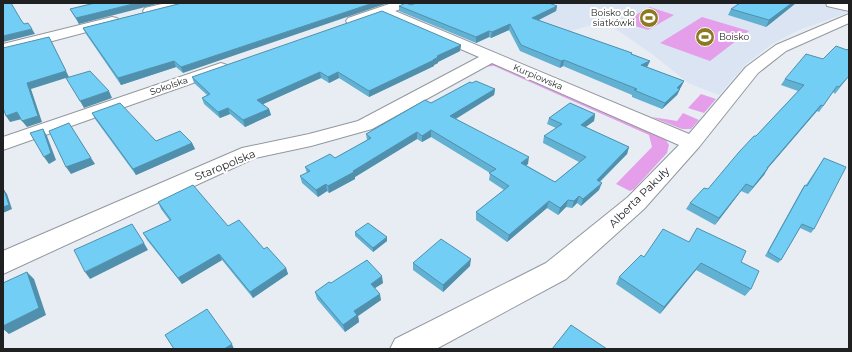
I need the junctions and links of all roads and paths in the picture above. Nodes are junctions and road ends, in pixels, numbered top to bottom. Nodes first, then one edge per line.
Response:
1 (182, 3) edge
2 (404, 3) edge
3 (832, 3) edge
4 (849, 7) edge
5 (384, 11) junction
6 (140, 14) edge
7 (126, 17) edge
8 (849, 18) edge
9 (339, 26) edge
10 (3, 49) edge
11 (492, 57) junction
12 (234, 63) edge
13 (692, 143) junction
14 (3, 144) edge
15 (3, 263) edge
16 (406, 349) edge

1 - 6 street
2 - 5 street
3 - 4 street
5 - 9 street
5 - 11 street, Kurpiowska
7 - 10 street
8 - 13 street, Alberta Pakuły
11 - 13 street, Kurpiowska
11 - 15 street, Staropolska
12 - 14 street, Sokolska
13 - 16 street, Alberta Pakuły

